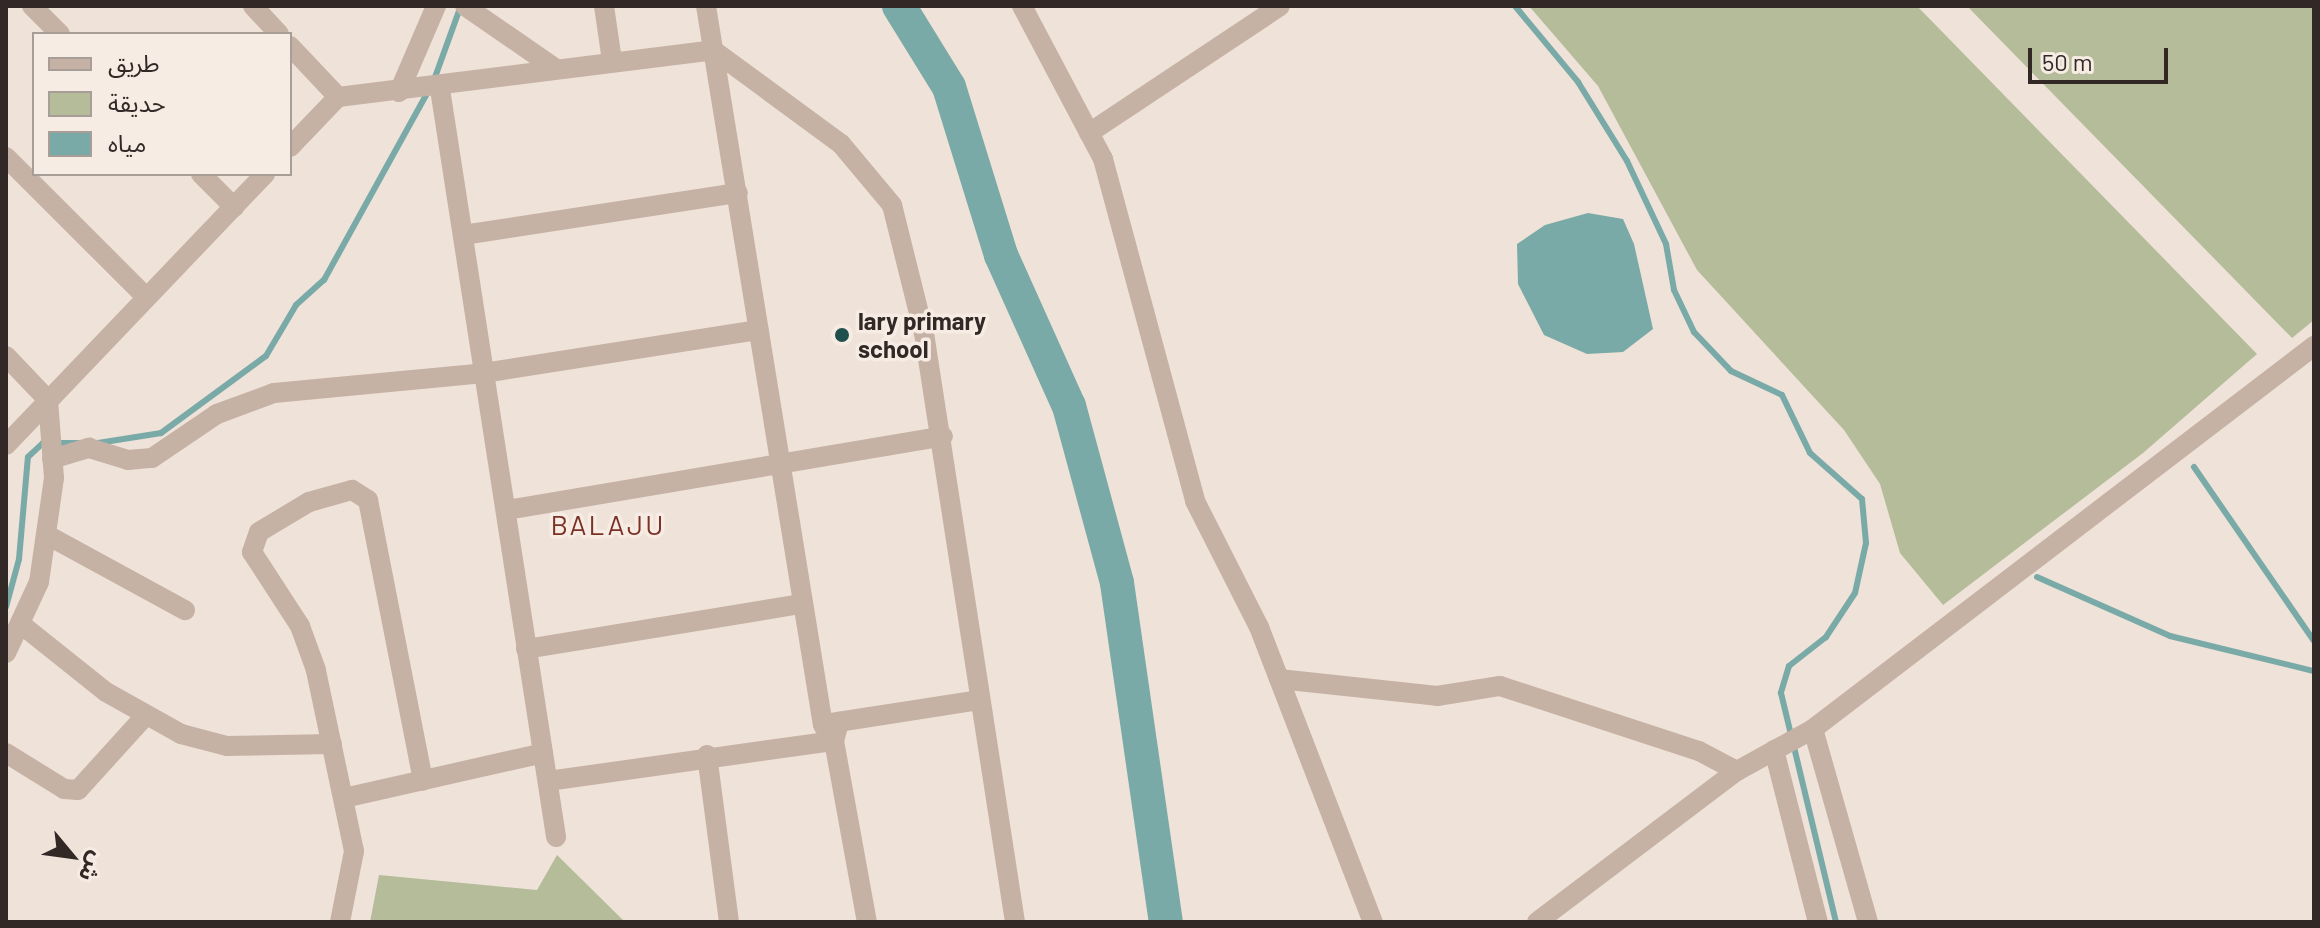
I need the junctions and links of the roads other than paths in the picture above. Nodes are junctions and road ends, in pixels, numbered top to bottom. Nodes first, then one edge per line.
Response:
1 (32, 6) edge
2 (253, 6) edge
3 (436, 6) edge
4 (465, 6) edge
5 (604, 6) edge
6 (706, 6) edge
7 (1022, 6) edge
8 (1280, 6) edge
9 (58, 32) edge
10 (277, 32) edge
11 (292, 48) edge
12 (713, 50) junction
13 (612, 61) junction
14 (555, 68) junction
15 (440, 89) junction
16 (399, 92) junction
17 (338, 97) junction
18 (1089, 133) junction
19 (292, 145) edge
20 (6, 157) edge
21 (203, 176) edge
22 (263, 176) edge
23 (738, 193) junction
24 (234, 207) junction
25 (463, 235) junction
26 (146, 297) junction
27 (759, 330) junction
28 (2314, 346) edge
29 (6, 356) edge
30 (484, 373) junction
31 (48, 400) junction
32 (943, 436) junction
33 (6, 445) edge
34 (52, 459) junction
35 (779, 464) junction
36 (507, 510) junction
37 (49, 536) junction
38 (802, 604) junction
39 (185, 610) dead end
40 (22, 625) junction
41 (526, 649) junction
42 (6, 653) edge
43 (1279, 679) junction
44 (980, 700) junction
45 (145, 716) junction
46 (832, 729) junction
47 (1808, 731) junction
48 (332, 744) junction
49 (1779, 748) junction
50 (6, 753) edge
51 (543, 753) junction
52 (707, 755) junction
53 (1737, 771) junction
54 (423, 781) junction
55 (548, 781) junction
56 (344, 798) junction
57 (556, 837) dead end
58 (340, 922) edge
59 (729, 922) edge
60 (867, 922) edge
61 (1015, 922) edge
62 (1373, 922) edge
63 (1537, 922) edge
64 (1818, 922) edge
65 (1868, 922) edge

1 - 9 street
2 - 10 street
3 - 16 street
4 - 14 street
5 - 13 street
6 - 12 street
7 - 18 street
8 - 18 street
11 - 17 street
12 - 13 street
12 - 23 street
12 - 32 street
13 - 14 street
14 - 15 street
15 - 16 street
15 - 25 street
16 - 17 street
17 - 19 street
18 - 43 street
20 - 26 street
21 - 24 street
22 - 24 street
23 - 25 street
23 - 27 street
24 - 26 street
25 - 30 street
26 - 31 street
27 - 30 street
27 - 35 street
28 - 47 street
29 - 31 street
30 - 34 street
30 - 36 street
31 - 33 street
31 - 34 street
32 - 35 street
32 - 44 street
34 - 37 street
35 - 36 street
35 - 38 street
36 - 41 street
37 - 39 street
37 - 40 street
38 - 41 street
38 - 46 street
40 - 42 street
40 - 45 street
41 - 51 street
43 - 53 street
43 - 62 street
44 - 46 street
44 - 61 street
45 - 48 street
45 - 50 street
46 - 52 street
46 - 60 street
47 - 49 street
47 - 65 street
48 - 54 street
48 - 56 street
49 - 53 street
49 - 64 street
51 - 54 street
51 - 55 street
52 - 55 street
52 - 59 street
53 - 63 street
54 - 56 street
55 - 57 street
56 - 58 street

